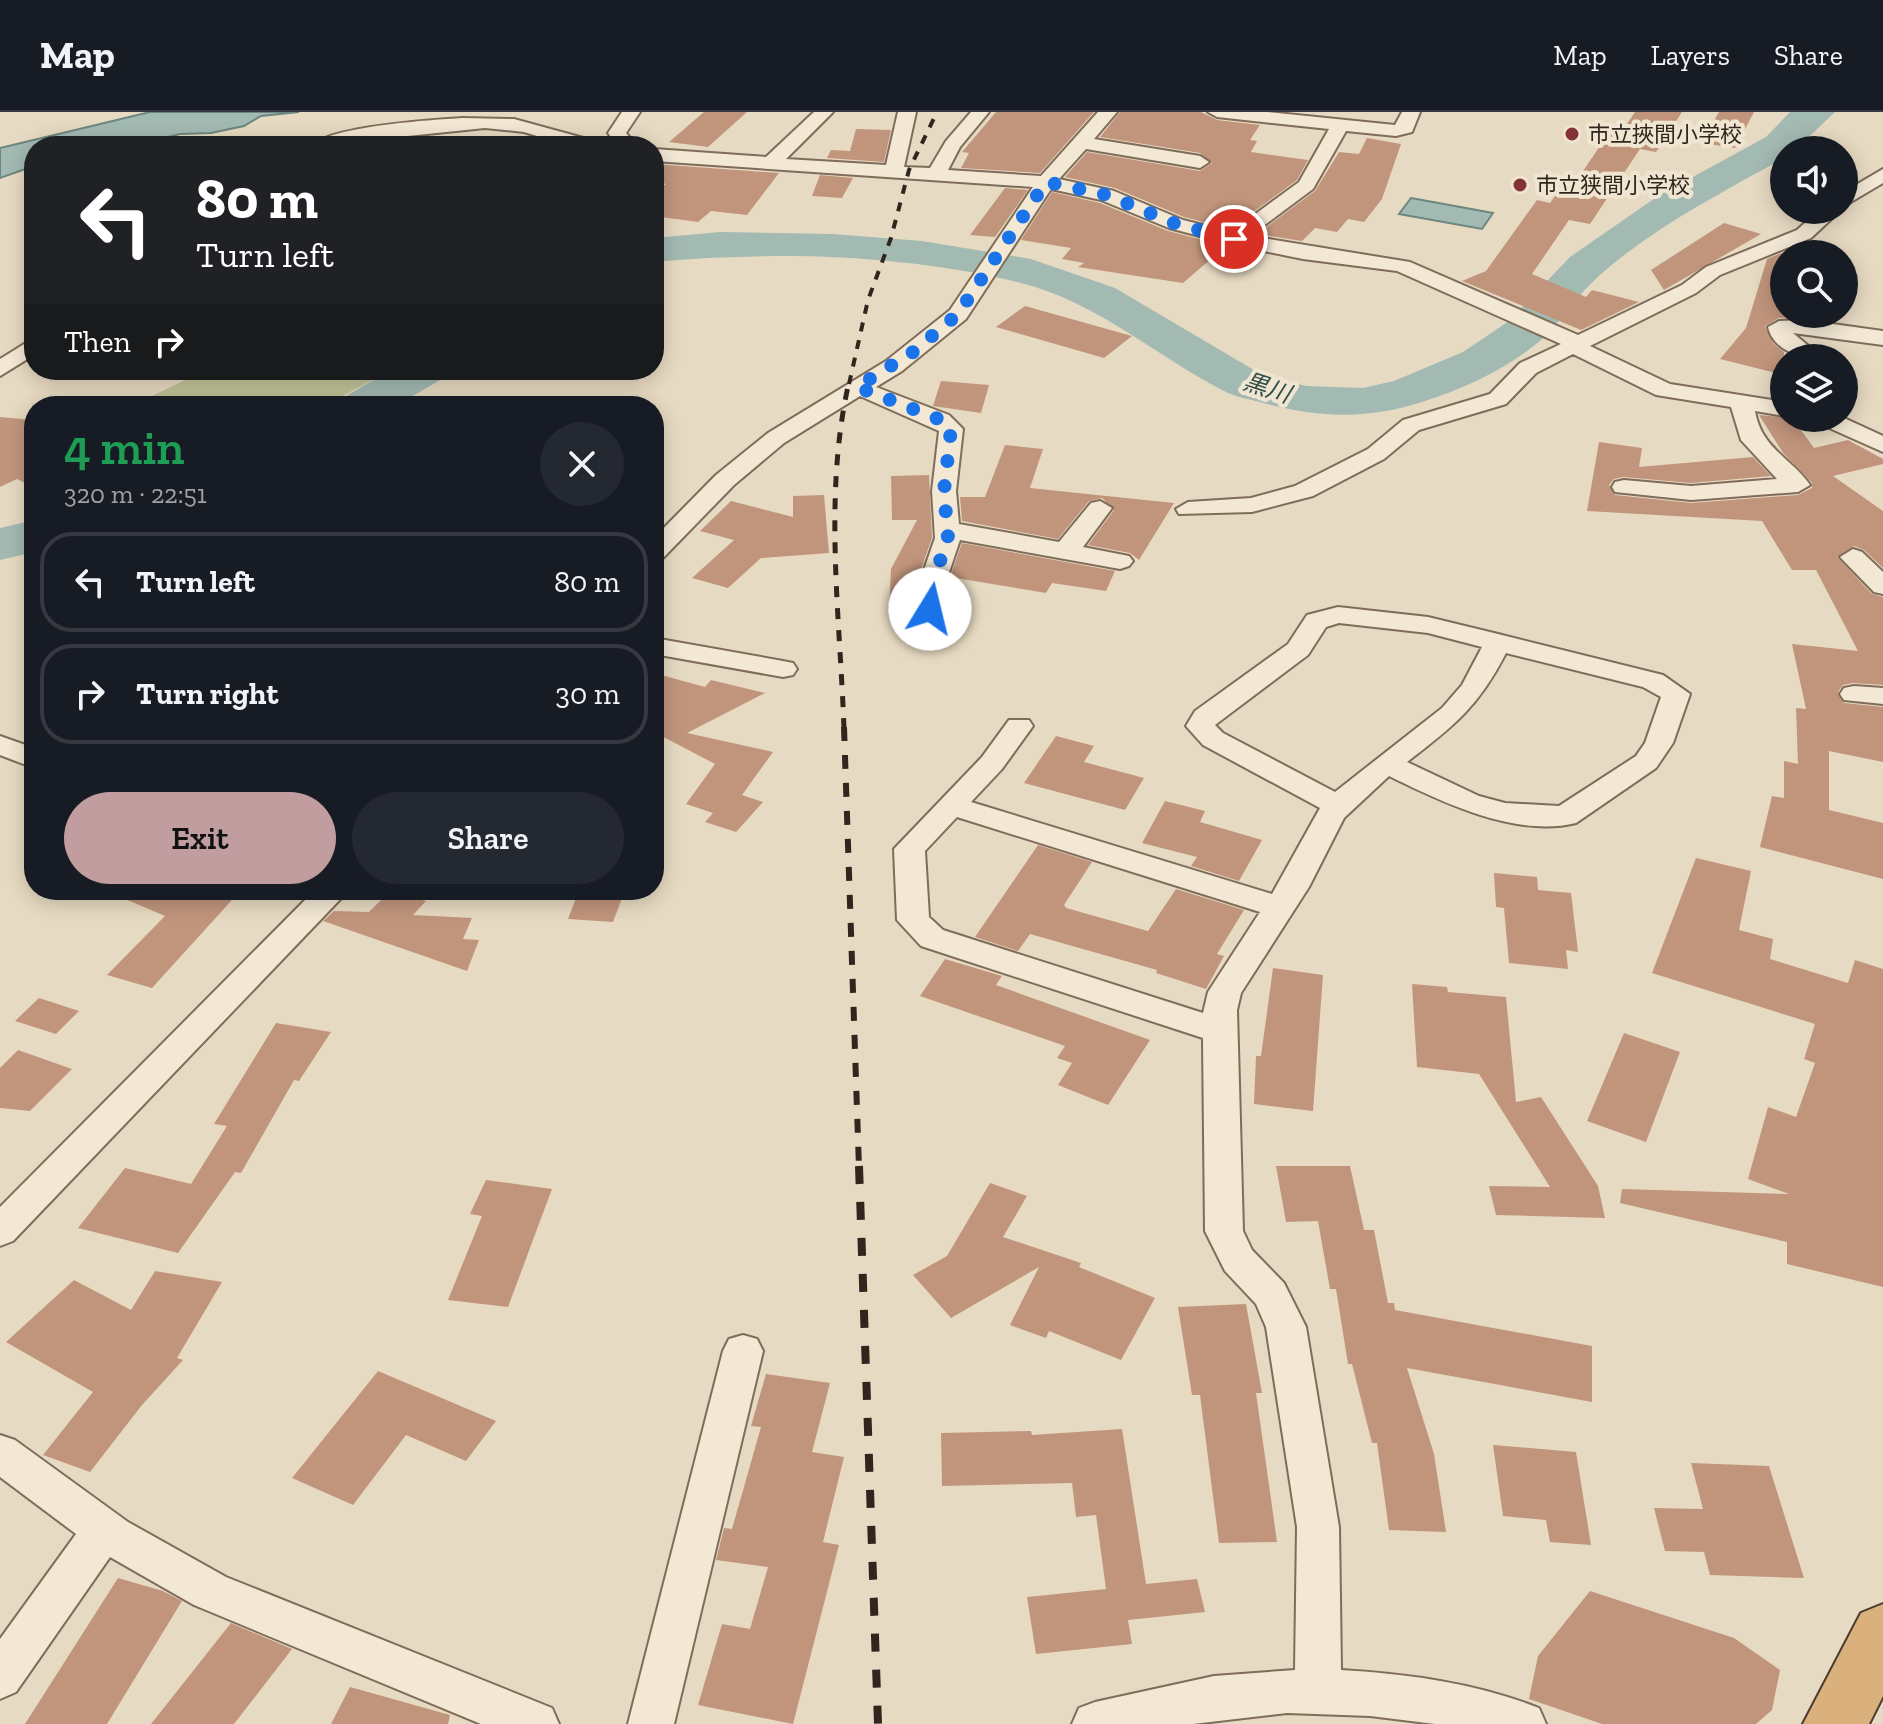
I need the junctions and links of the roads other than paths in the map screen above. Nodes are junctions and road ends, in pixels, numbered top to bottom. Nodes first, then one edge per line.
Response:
1 (631, 112) edge
2 (824, 112) edge
3 (907, 112) edge
4 (980, 112) edge
5 (1108, 112) edge
6 (1217, 112) edge
7 (1411, 112) edge
8 (1340, 126) junction
9 (353, 136) edge
10 (553, 136) edge
11 (620, 136) edge
12 (1079, 142) junction
13 (664, 156) edge
14 (1200, 162) dead end
15 (771, 163) junction
16 (894, 170) junction
17 (937, 172) junction
18 (1883, 175) edge
19 (1046, 182) junction
20 (1858, 191) edge
21 (1815, 224) edge
22 (1234, 239) junction
23 (1883, 338) edge
24 (1576, 344) junction
25 (1794, 344) edge
26 (24, 352) edge
27 (0, 369) edge
28 (857, 387) junction
29 (1742, 403) junction
30 (1770, 407) edge
31 (1856, 432) edge
32 (1883, 445) edge
33 (1624, 487) dead end
34 (1100, 508) dead end
35 (1188, 509) dead end
36 (948, 530) junction
37 (664, 543) edge
38 (1065, 552) junction
39 (1853, 557) dead end
40 (1120, 561) dead end
41 (1883, 586) edge
42 (930, 609) dead end
43 (1498, 642) junction
44 (664, 648) edge
45 (783, 669) dead end
46 (1854, 694) dead end
47 (1883, 696) edge
48 (1019, 726) dead end
49 (0, 745) edge
50 (24, 755) edge
51 (1387, 764) junction
52 (953, 806) junction
53 (1339, 806) junction
54 (323, 900) edge
55 (1279, 907) junction
56 (1220, 1031) junction
57 (0, 1231) edge
58 (743, 1351) dead end
59 (0, 1453) edge
60 (104, 1530) junction
61 (1883, 1633) edge
62 (0, 1677) edge
63 (1318, 1692) junction
64 (536, 1724) edge
65 (651, 1724) edge
66 (1095, 1724) edge
67 (1523, 1724) edge
68 (1835, 1724) edge

1 - 11 street
2 - 15 street
3 - 16 street
4 - 17 street
5 - 12 street
6 - 8 street
7 - 8 street
8 - 22 street
9 - 10 street
12 - 14 street
12 - 19 street
13 - 15 street
15 - 16 street
16 - 17 street
17 - 19 street
18 - 20 street
19 - 22 street
19 - 28 street
21 - 24 street
22 - 24 street
23 - 25 street
24 - 29 street
24 - 35 street
26 - 27 street
28 - 36 street
28 - 37 street
29 - 30 street
29 - 33 street
31 - 32 street
34 - 38 street
36 - 38 street
36 - 42 street
38 - 40 street
39 - 41 street
43 - 51 street
43 - 51 street
43 - 53 street
44 - 45 street
46 - 47 street
48 - 52 street
49 - 50 street
51 - 53 street
52 - 55 street
52 - 56 street
53 - 55 street
54 - 57 street
55 - 56 street
56 - 63 street
58 - 65 street
59 - 60 street
60 - 62 street
60 - 64 street
61 - 68 highway
63 - 66 street
63 - 67 street

